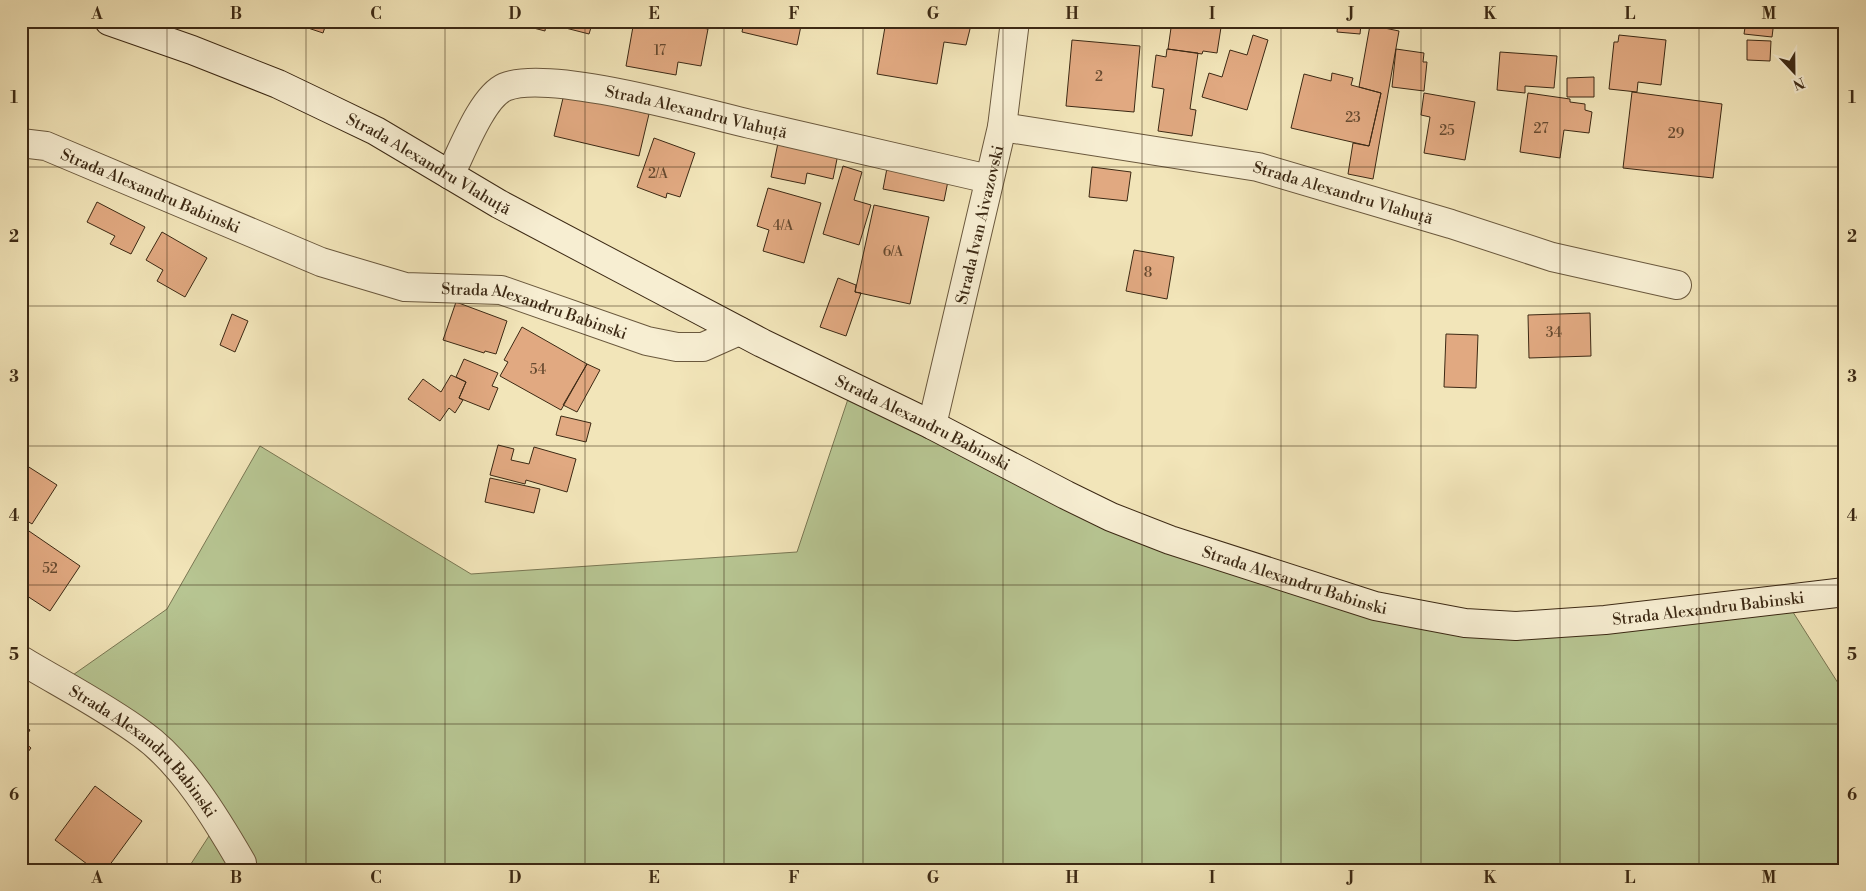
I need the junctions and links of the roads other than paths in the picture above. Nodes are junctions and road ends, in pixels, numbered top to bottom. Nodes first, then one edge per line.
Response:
1 (109, 21) edge
2 (1015, 21) edge
3 (1002, 127) junction
4 (21, 143) edge
5 (450, 175) junction
6 (989, 179) junction
7 (1677, 285) dead end
8 (739, 330) junction
9 (932, 425) junction
10 (1845, 592) edge
11 (21, 660) edge
12 (242, 863) dead end

1 - 5 street, Strada Аlexandru Vlahuță
2 - 3 street, Strada Ivan Aivazovski
3 - 6 street, Strada Ivan Aivazovski
3 - 7 street, Strada Аlexandru Vlahuță
4 - 8 street, Strada Alexandru Babinski
5 - 6 street, Strada Alexandru Vlahuță
5 - 8 street, Strada Аlexandru Vlahuță
6 - 9 street, Strada Ivan Aivazovski
8 - 9 street, Strada Alexandru Babinski
9 - 10 street, Strada Alexandru Babinski
11 - 12 street, Strada Alexandru Babinski

